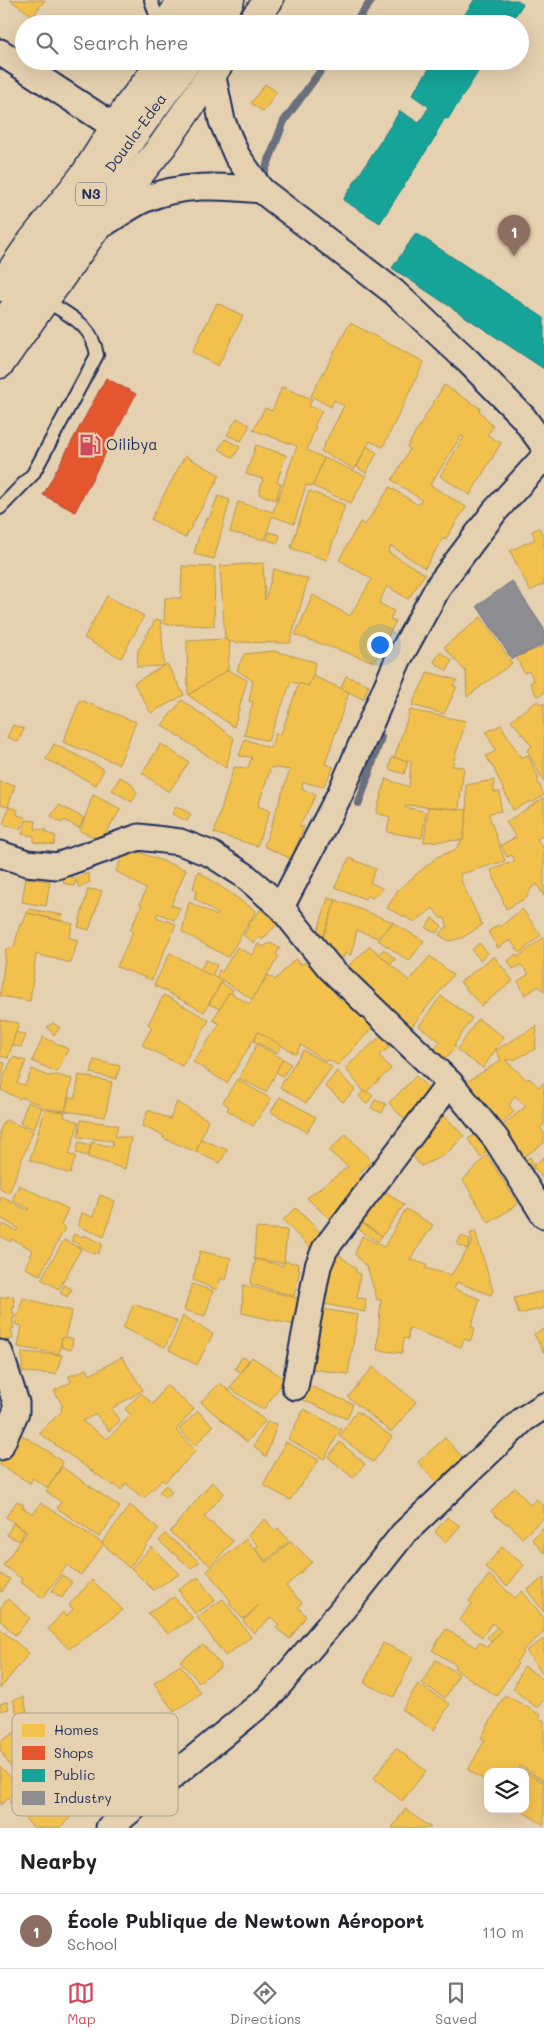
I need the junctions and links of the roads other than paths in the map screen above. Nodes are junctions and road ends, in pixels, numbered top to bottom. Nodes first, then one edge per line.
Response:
1 (152, 0) edge
2 (182, 0) edge
3 (210, 0) edge
4 (230, 0) edge
5 (269, 0) edge
6 (156, 15) edge
7 (173, 15) edge
8 (198, 15) edge
9 (221, 15) edge
10 (257, 15) edge
11 (0, 52) edge
12 (15, 62) edge
13 (28, 70) edge
14 (153, 70) edge
15 (181, 70) edge
16 (215, 70) edge
17 (217, 70) edge
18 (115, 127) junction
19 (262, 190) junction
20 (96, 228) junction
21 (0, 287) edge
22 (45, 300) junction
23 (0, 329) edge
24 (0, 364) edge
25 (544, 446) edge
26 (544, 457) edge
27 (0, 508) edge
28 (0, 854) edge
29 (281, 907) junction
30 (450, 1082) junction
31 (544, 1215) edge
32 (0, 1353) edge
33 (295, 1387) dead end
34 (544, 1406) edge
35 (0, 1447) edge
36 (178, 1772) edge
37 (124, 1816) edge
38 (109, 1828) edge

1 - 6 lane
2 - 7 main road
3 - 8 main road
4 - 9 main road
5 - 10 main road
11 - 12 street
13 - 18 street
14 - 18 main road, Douala-Edea / N3
15 - 23 main road, Douala-Edea / N3
16 - 20 main road
17 - 19 street
18 - 21 main road, Douala-Edea / N3
19 - 20 street
19 - 25 street
20 - 22 main road
22 - 24 main road
22 - 27 lane
26 - 29 street
28 - 29 street
29 - 30 street
30 - 31 street
30 - 33 street
32 - 35 street
34 - 36 street
37 - 38 street

